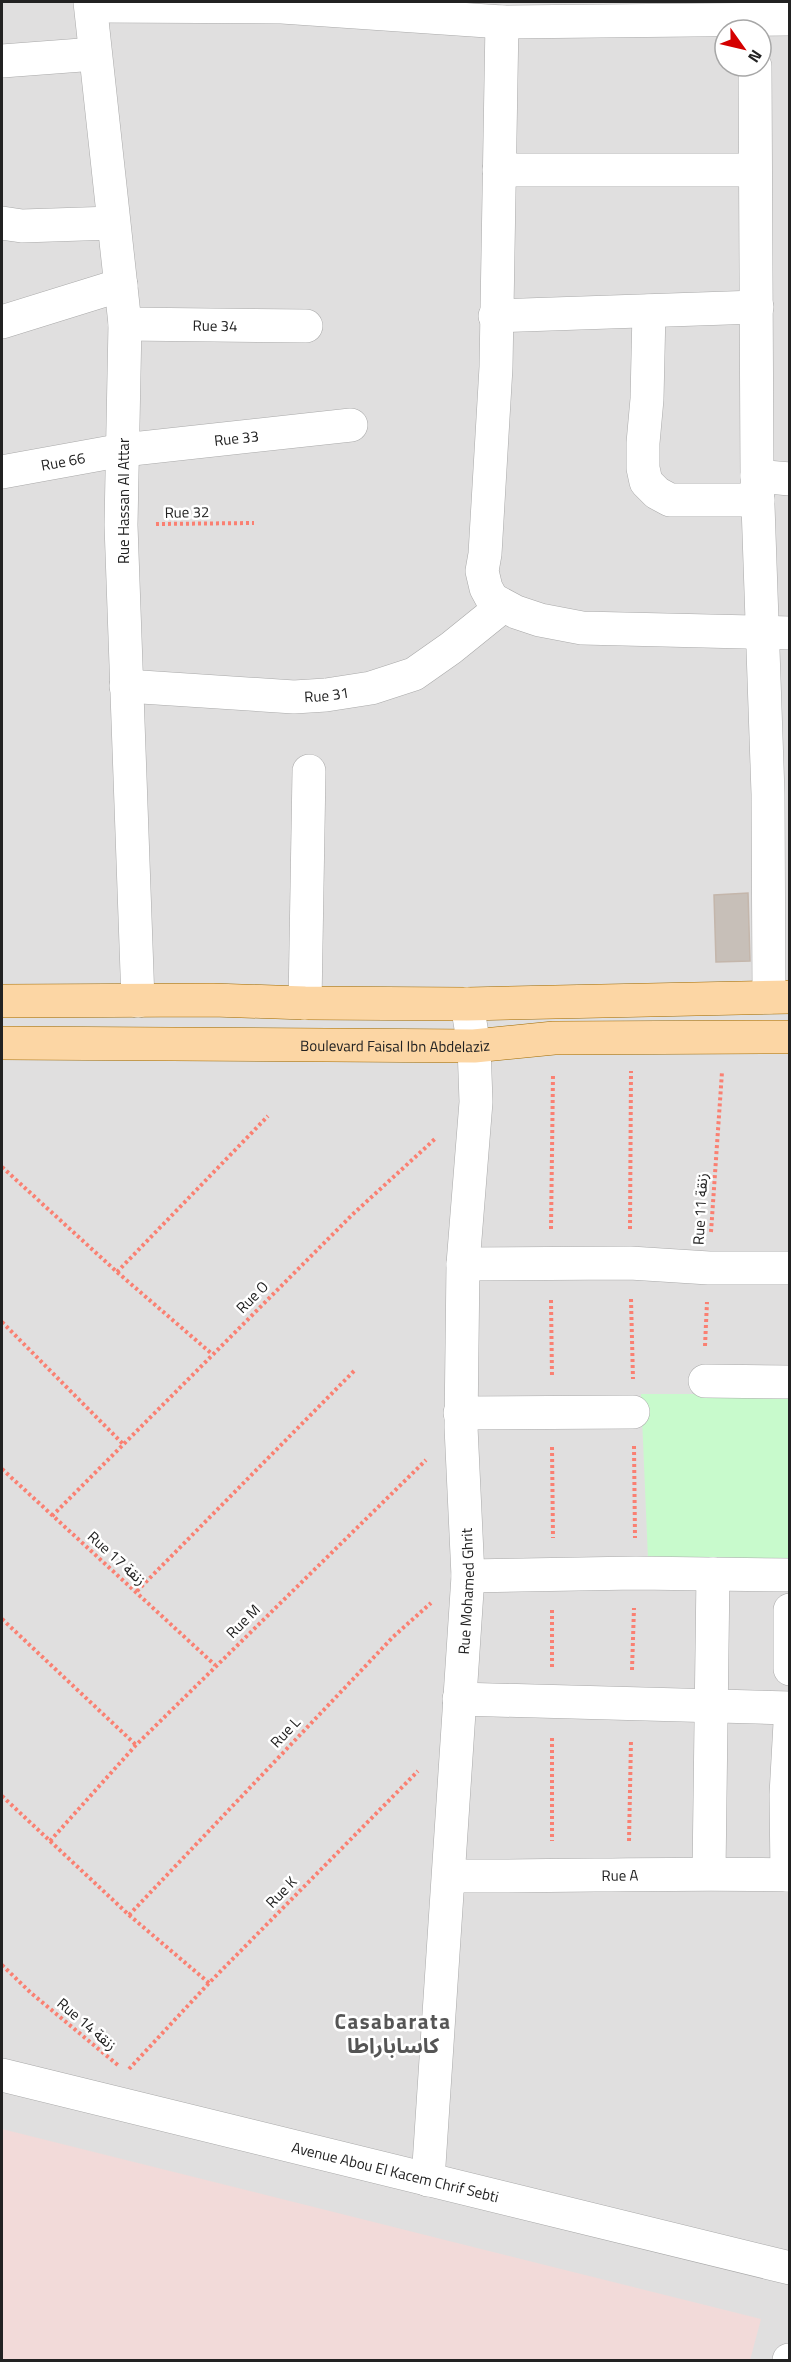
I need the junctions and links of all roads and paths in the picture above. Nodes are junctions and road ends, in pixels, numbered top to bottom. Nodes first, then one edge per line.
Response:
1 (91, 4) edge
2 (579, 12) edge
3 (756, 17) edge
4 (789, 19) edge
5 (502, 22) junction
6 (95, 54) junction
7 (2, 61) edge
8 (755, 78) edge
9 (499, 170) junction
10 (754, 170) junction
11 (2, 223) edge
12 (113, 223) junction
13 (121, 285) junction
14 (757, 307) junction
15 (649, 311) junction
16 (495, 316) junction
17 (2, 322) edge
18 (125, 324) junction
19 (306, 326) dead end
20 (351, 425) dead end
21 (123, 450) junction
22 (2, 472) edge
23 (789, 479) edge
24 (758, 488) junction
25 (254, 523) dead end
26 (121, 525) junction
27 (503, 606) junction
28 (776, 633) edge
29 (126, 687) junction
30 (309, 771) dead end
31 (779, 997) edge
32 (2, 1001) edge
33 (138, 1001) junction
34 (305, 1004) junction
35 (466, 1004) junction
36 (789, 1036) edge
37 (631, 1037) junction
38 (554, 1038) junction
39 (724, 1038) junction
40 (2, 1043) edge
41 (474, 1046) junction
42 (476, 1102) junction
43 (268, 1116) dead end
44 (2, 1167) edge
45 (630, 1263) junction
46 (463, 1264) junction
47 (550, 1264) junction
48 (709, 1268) junction
49 (789, 1268) edge
50 (117, 1272) junction
51 (2, 1322) edge
52 (212, 1354) junction
53 (354, 1371) dead end
54 (705, 1381) joint
55 (789, 1382) edge
56 (552, 1412) junction
57 (633, 1412) junction
58 (460, 1420) junction
59 (123, 1444) junction
60 (2, 1469) edge
61 (52, 1516) junction
62 (636, 1573) junction
63 (553, 1574) junction
64 (713, 1574) junction
65 (789, 1575) edge
66 (468, 1576) junction
67 (136, 1592) junction
68 (789, 1610) edge
69 (2, 1619) edge
70 (215, 1665) junction
71 (789, 1668) edge
72 (459, 1699) junction
73 (552, 1702) junction
74 (631, 1704) junction
75 (711, 1705) junction
76 (789, 1708) edge
77 (789, 1723) edge
78 (456, 1733) junction
79 (136, 1745) junction
80 (2, 1796) edge
81 (50, 1841) junction
82 (709, 1873) junction
83 (788, 1875) edge
84 (449, 1876) junction
85 (627, 1876) junction
86 (552, 1877) junction
87 (129, 1915) junction
88 (2, 1965) edge
89 (209, 1983) junction
90 (126, 2072) joint
91 (2, 2076) edge
92 (428, 2180) junction
93 (789, 2268) edge

1 - 5 street
1 - 6 street, Rue Hassan Al Attar
2 - 3 street
2 - 5 street
3 - 4 street
5 - 9 street
6 - 7 street
6 - 12 street, Rue Hassan Al Attar
8 - 10 street
9 - 10 street
9 - 16 street
10 - 14 street
11 - 12 street
12 - 13 street, Rue Hassan Al Attar
13 - 17 street
13 - 18 street, Rue Hassan Al Attar
14 - 15 street
14 - 24 street
15 - 16 street
15 - 24 street
16 - 27 street
18 - 19 street, Rue 34
18 - 21 street, Rue Hassan Al Attar
20 - 21 street, Rue 33
21 - 22 street, Rue 66
21 - 26 street, Rue Hassan Al Attar
23 - 24 street
24 - 28 street
25 - 26 path, Rue 32
26 - 29 street, Rue Hassan Al Attar
27 - 28 street
27 - 29 street, Rue 31
28 - 31 street
29 - 33 street, Rue Hassan Al Attar
30 - 34 street
31 - 35 main road
32 - 33 main road
33 - 34 main road
34 - 35 main road
35 - 41 street, Rue Mohamed Ghrit
36 - 39 main road, Boulevard Faisal Ibn Abdelaziz
37 - 38 main road, Boulevard Faisal Ibn Abdelaziz
37 - 39 main road, Boulevard Faisal Ibn Abdelaziz
37 - 45 path
38 - 41 main road, Boulevard Faisal Ibn Abdelaziz
38 - 47 path
39 - 48 path, Rue 11 زنقة
40 - 41 main road, Boulevard Faisal Ibn Abdelaziz
41 - 42 street, Rue Mohamed Ghrit
42 - 46 street, Rue Mohamed Ghrit
42 - 52 path, Rue O
43 - 50 path
44 - 50 path
45 - 47 street
45 - 48 street
45 - 57 path
46 - 47 street
46 - 58 street, Rue Mohamed Ghrit
47 - 56 path
48 - 49 street
48 - 54 path, Rue 11 زنقة
50 - 52 path
51 - 59 path
52 - 59 path, Rue O
53 - 67 path
54 - 55 street
56 - 57 street
56 - 58 street
56 - 63 path
57 - 62 path
58 - 66 street, Rue Mohamed Ghrit
58 - 70 path, Rue M
59 - 61 path, Rue O
60 - 61 path, Rue 17 زنقة
61 - 67 path, Rue 17 زنقة
62 - 63 street
62 - 64 street
62 - 74 path
63 - 66 street
63 - 73 path
64 - 65 street
64 - 75 street
66 - 72 street, Rue Mohamed Ghrit
66 - 87 path, Rue L
67 - 70 path, Rue 17 زنقة
68 - 71 street
69 - 79 path
70 - 79 path, Rue M
72 - 73 street
72 - 78 street, Rue Mohamed Ghrit
73 - 74 street
73 - 86 path
74 - 75 street
74 - 85 path
75 - 76 street
75 - 82 street
77 - 83 street
78 - 84 street, Rue Mohamed Ghrit
78 - 89 path, Rue K
79 - 81 path, Rue M
80 - 81 path
81 - 87 path
82 - 83 street, Rue A
82 - 85 street, Rue A
84 - 86 street, Rue A
84 - 92 street, Rue Mohamed Ghrit
85 - 86 street, Rue A
87 - 89 path
88 - 90 path, Rue 14 زنقة
89 - 90 path, Rue K
91 - 92 street, Avenue Abou El Kacem Chrif Sebti
92 - 93 street, Avenue Abou El Kacem Chrif Sebti

